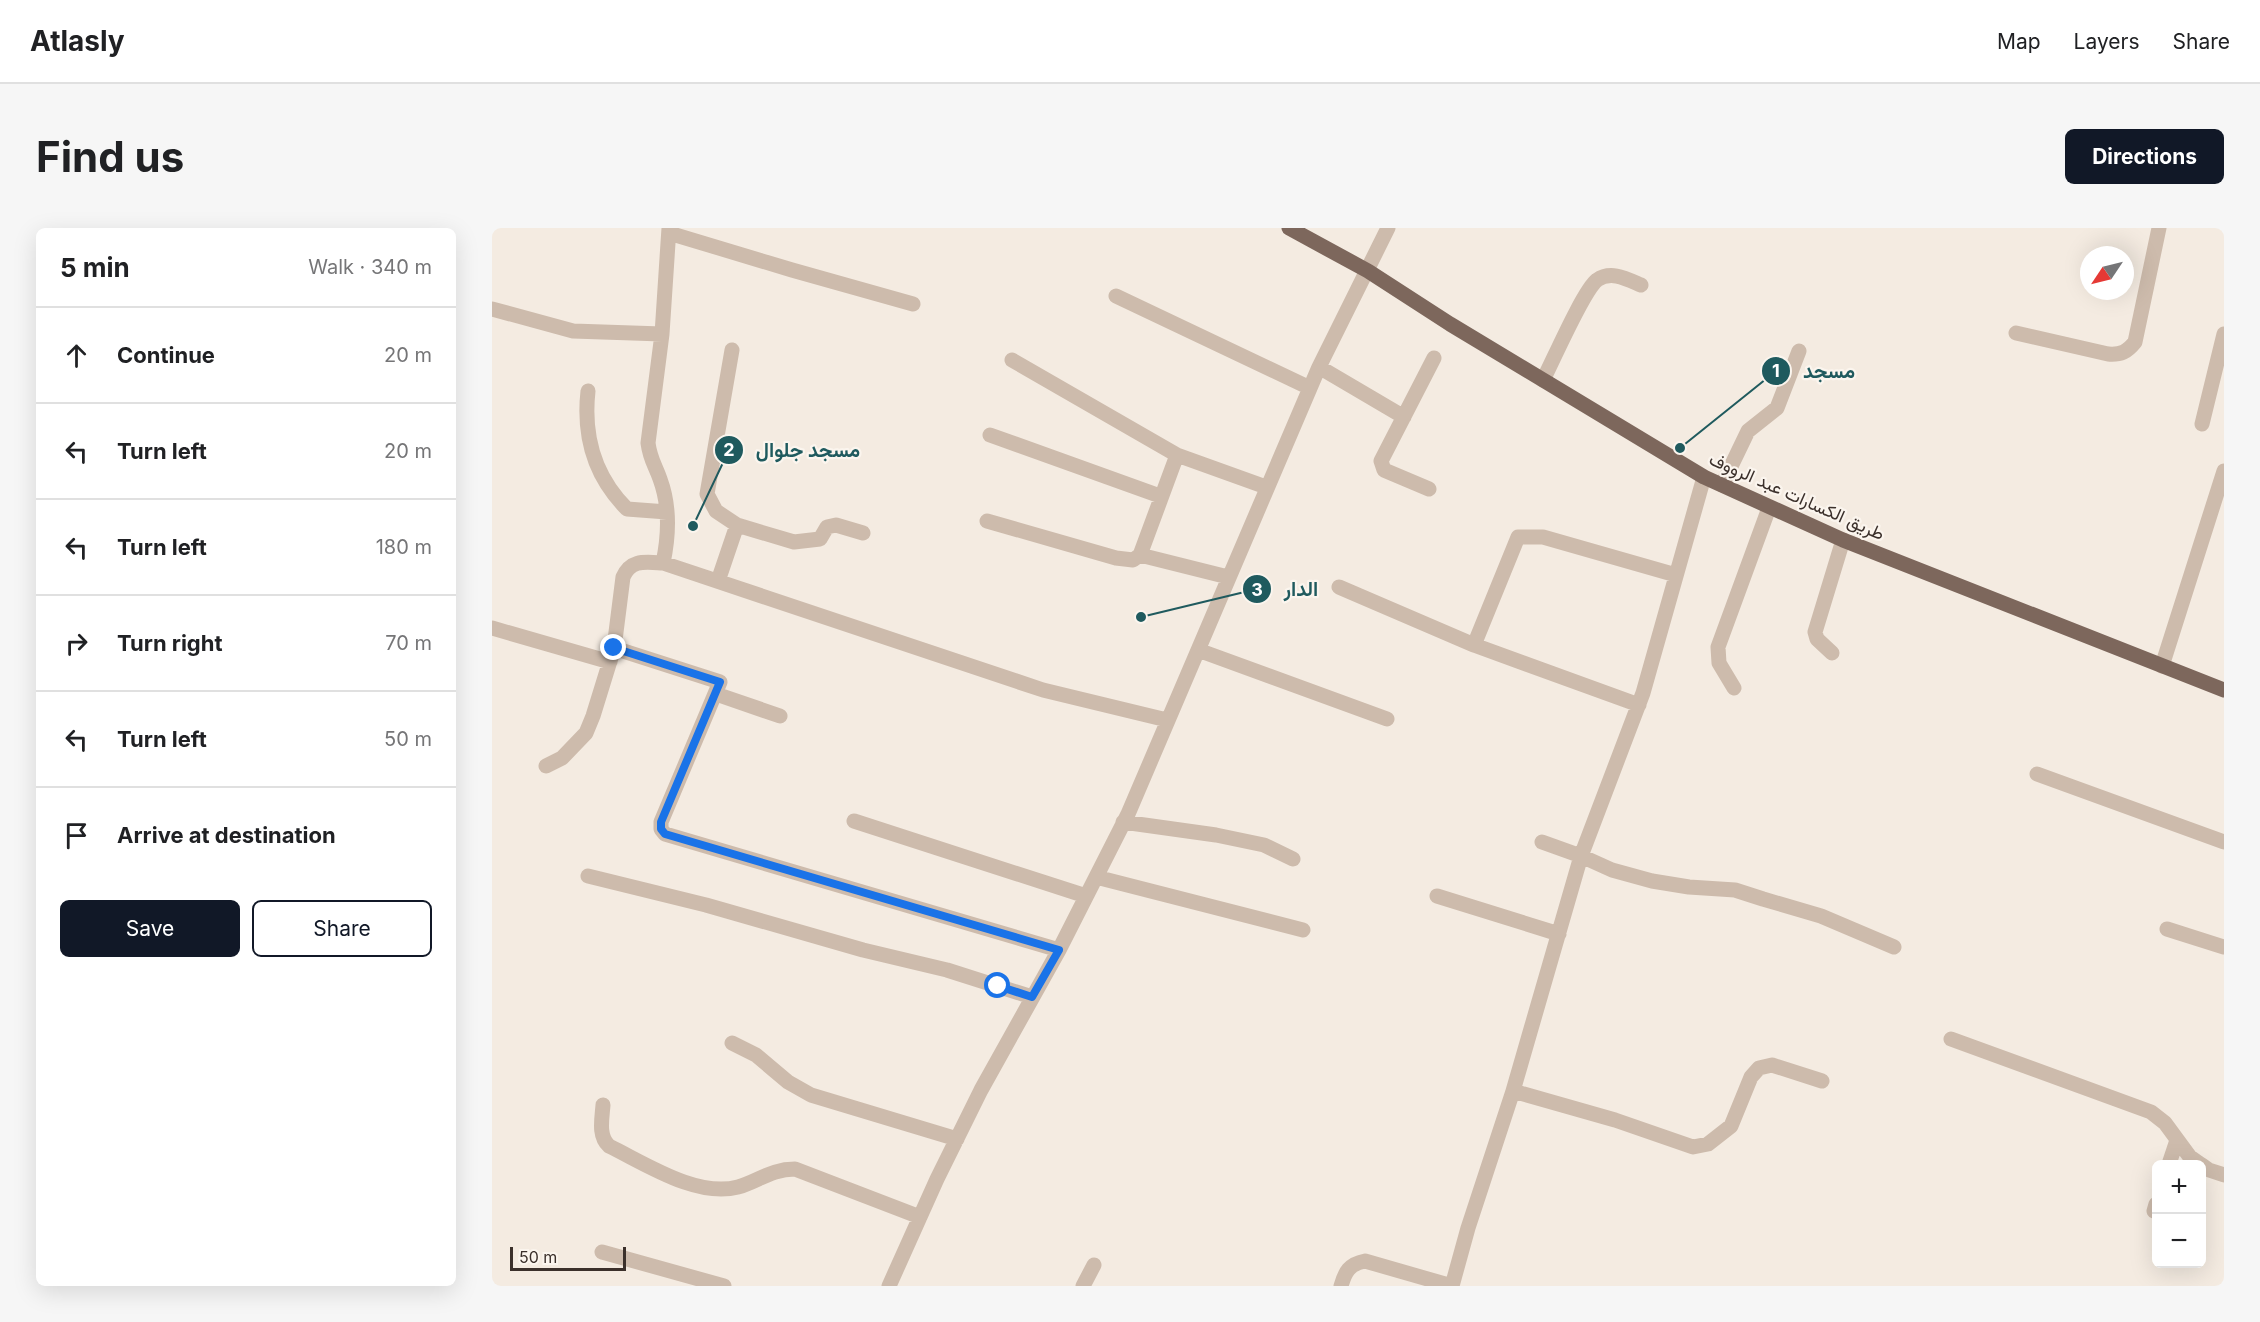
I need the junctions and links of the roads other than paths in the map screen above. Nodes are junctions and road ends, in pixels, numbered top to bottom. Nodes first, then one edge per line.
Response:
1 (1289, 228) edge
2 (1388, 228) edge
3 (2159, 228) edge
4 (669, 230) edge
5 (1368, 271) junction
6 (1641, 285) dead end
7 (1116, 296) dead end
8 (913, 304) dead end
9 (492, 309) edge
10 (2016, 333) dead end
11 (662, 334) junction
12 (2224, 334) edge
13 (732, 350) dead end
14 (1799, 351) dead end
15 (1434, 358) dead end
16 (1012, 360) dead end
17 (1319, 367) junction
18 (1543, 380) junction
19 (1310, 388) junction
20 (588, 390) dead end
21 (1404, 417) junction
22 (2202, 424) dead end
23 (990, 435) dead end
24 (1177, 455) junction
25 (2224, 471) edge
26 (1704, 477) junction
27 (1722, 485) junction
28 (1266, 487) junction
29 (1428, 489) dead end
30 (1160, 496) junction
31 (1769, 508) junction
32 (667, 512) junction
33 (987, 521) dead end
34 (737, 525) junction
35 (863, 533) dead end
36 (1843, 540) junction
37 (1140, 555) junction
38 (663, 562) junction
39 (1676, 575) junction
40 (1228, 577) junction
41 (718, 581) junction
42 (1339, 586) dead end
43 (493, 631) edge
44 (1474, 645) junction
45 (1198, 650) junction
46 (1832, 653) dead end
47 (612, 655) junction
48 (2162, 666) junction
49 (1734, 688) dead end
50 (2224, 690) edge
51 (716, 694) junction
52 (1639, 705) junction
53 (780, 716) dead end
54 (1387, 719) dead end
55 (1167, 720) junction
56 (546, 766) dead end
57 (2037, 774) dead end
58 (854, 821) dead end
59 (1123, 822) junction
60 (1542, 842) dead end
61 (2224, 842) edge
62 (1581, 856) junction
63 (1293, 859) dead end
64 (588, 876) dead end
65 (1096, 877) junction
66 (1086, 896) junction
67 (1437, 896) dead end
68 (2167, 929) dead end
69 (1303, 930) dead end
70 (1559, 933) junction
71 (2224, 946) edge
72 (1894, 947) dead end
73 (1059, 950) junction
74 (1032, 997) junction
75 (1951, 1040) dead end
76 (732, 1044) dead end
77 (1822, 1081) dead end
78 (1513, 1091) junction
79 (603, 1104) dead end
80 (957, 1139) junction
81 (2177, 1140) junction
82 (2170, 1160) edge
83 (2194, 1160) edge
84 (2206, 1168) edge
85 (2224, 1175) edge
86 (920, 1217) junction
87 (602, 1252) dead end
88 (1094, 1265) dead end
89 (724, 1286) edge
90 (890, 1286) edge
91 (1083, 1286) edge
92 (1341, 1286) edge

1 - 5 main road, طريق الكسارات عبد الرووف
2 - 5 street
3 - 10 street
4 - 8 street
4 - 11 street
5 - 17 street
5 - 18 main road, طريق الكسارات عبد الرووف
6 - 18 street
7 - 19 street
9 - 11 street
11 - 32 street
12 - 22 street
13 - 34 street
14 - 27 street
15 - 21 street
16 - 24 street
17 - 19 street
17 - 21 street
18 - 26 main road, طريق الكسارات عبد الرووف
19 - 28 street
20 - 32 street
21 - 29 street
23 - 30 street
24 - 28 street
24 - 30 street
25 - 48 street
26 - 27 main road, طريق الكسارات عبد الرووف
26 - 39 street
27 - 31 main road, طريق الكسارات عبد الرووف
28 - 40 street
30 - 37 street
31 - 36 main road, طريق الكسارات عبد الرووف
31 - 49 street
32 - 38 street
33 - 37 street
34 - 35 street
34 - 41 street
36 - 46 street
36 - 48 main road, طريق الكسارات عبد الرووف
37 - 40 street
38 - 41 street
38 - 47 street
39 - 44 street
39 - 52 street
40 - 45 street
41 - 55 street
42 - 44 street
43 - 47 street
44 - 52 street
45 - 54 street
45 - 55 street
47 - 51 street
47 - 56 street
48 - 50 main road, طريق الكسارات عبد الرووف
51 - 53 street
51 - 73 street
52 - 62 street
55 - 59 street
57 - 61 street
58 - 66 street
59 - 63 street
59 - 65 street
60 - 62 street
62 - 70 street
62 - 72 street
64 - 74 street
65 - 66 street
65 - 69 street
66 - 73 street
67 - 70 street
68 - 71 street
70 - 78 street
73 - 74 street
74 - 80 street
75 - 81 street
76 - 80 street
77 - 78 street
78 - 92 street
79 - 86 street
80 - 86 street
81 - 82 street
81 - 83 street
84 - 85 street
86 - 90 street
87 - 89 street
88 - 91 street

